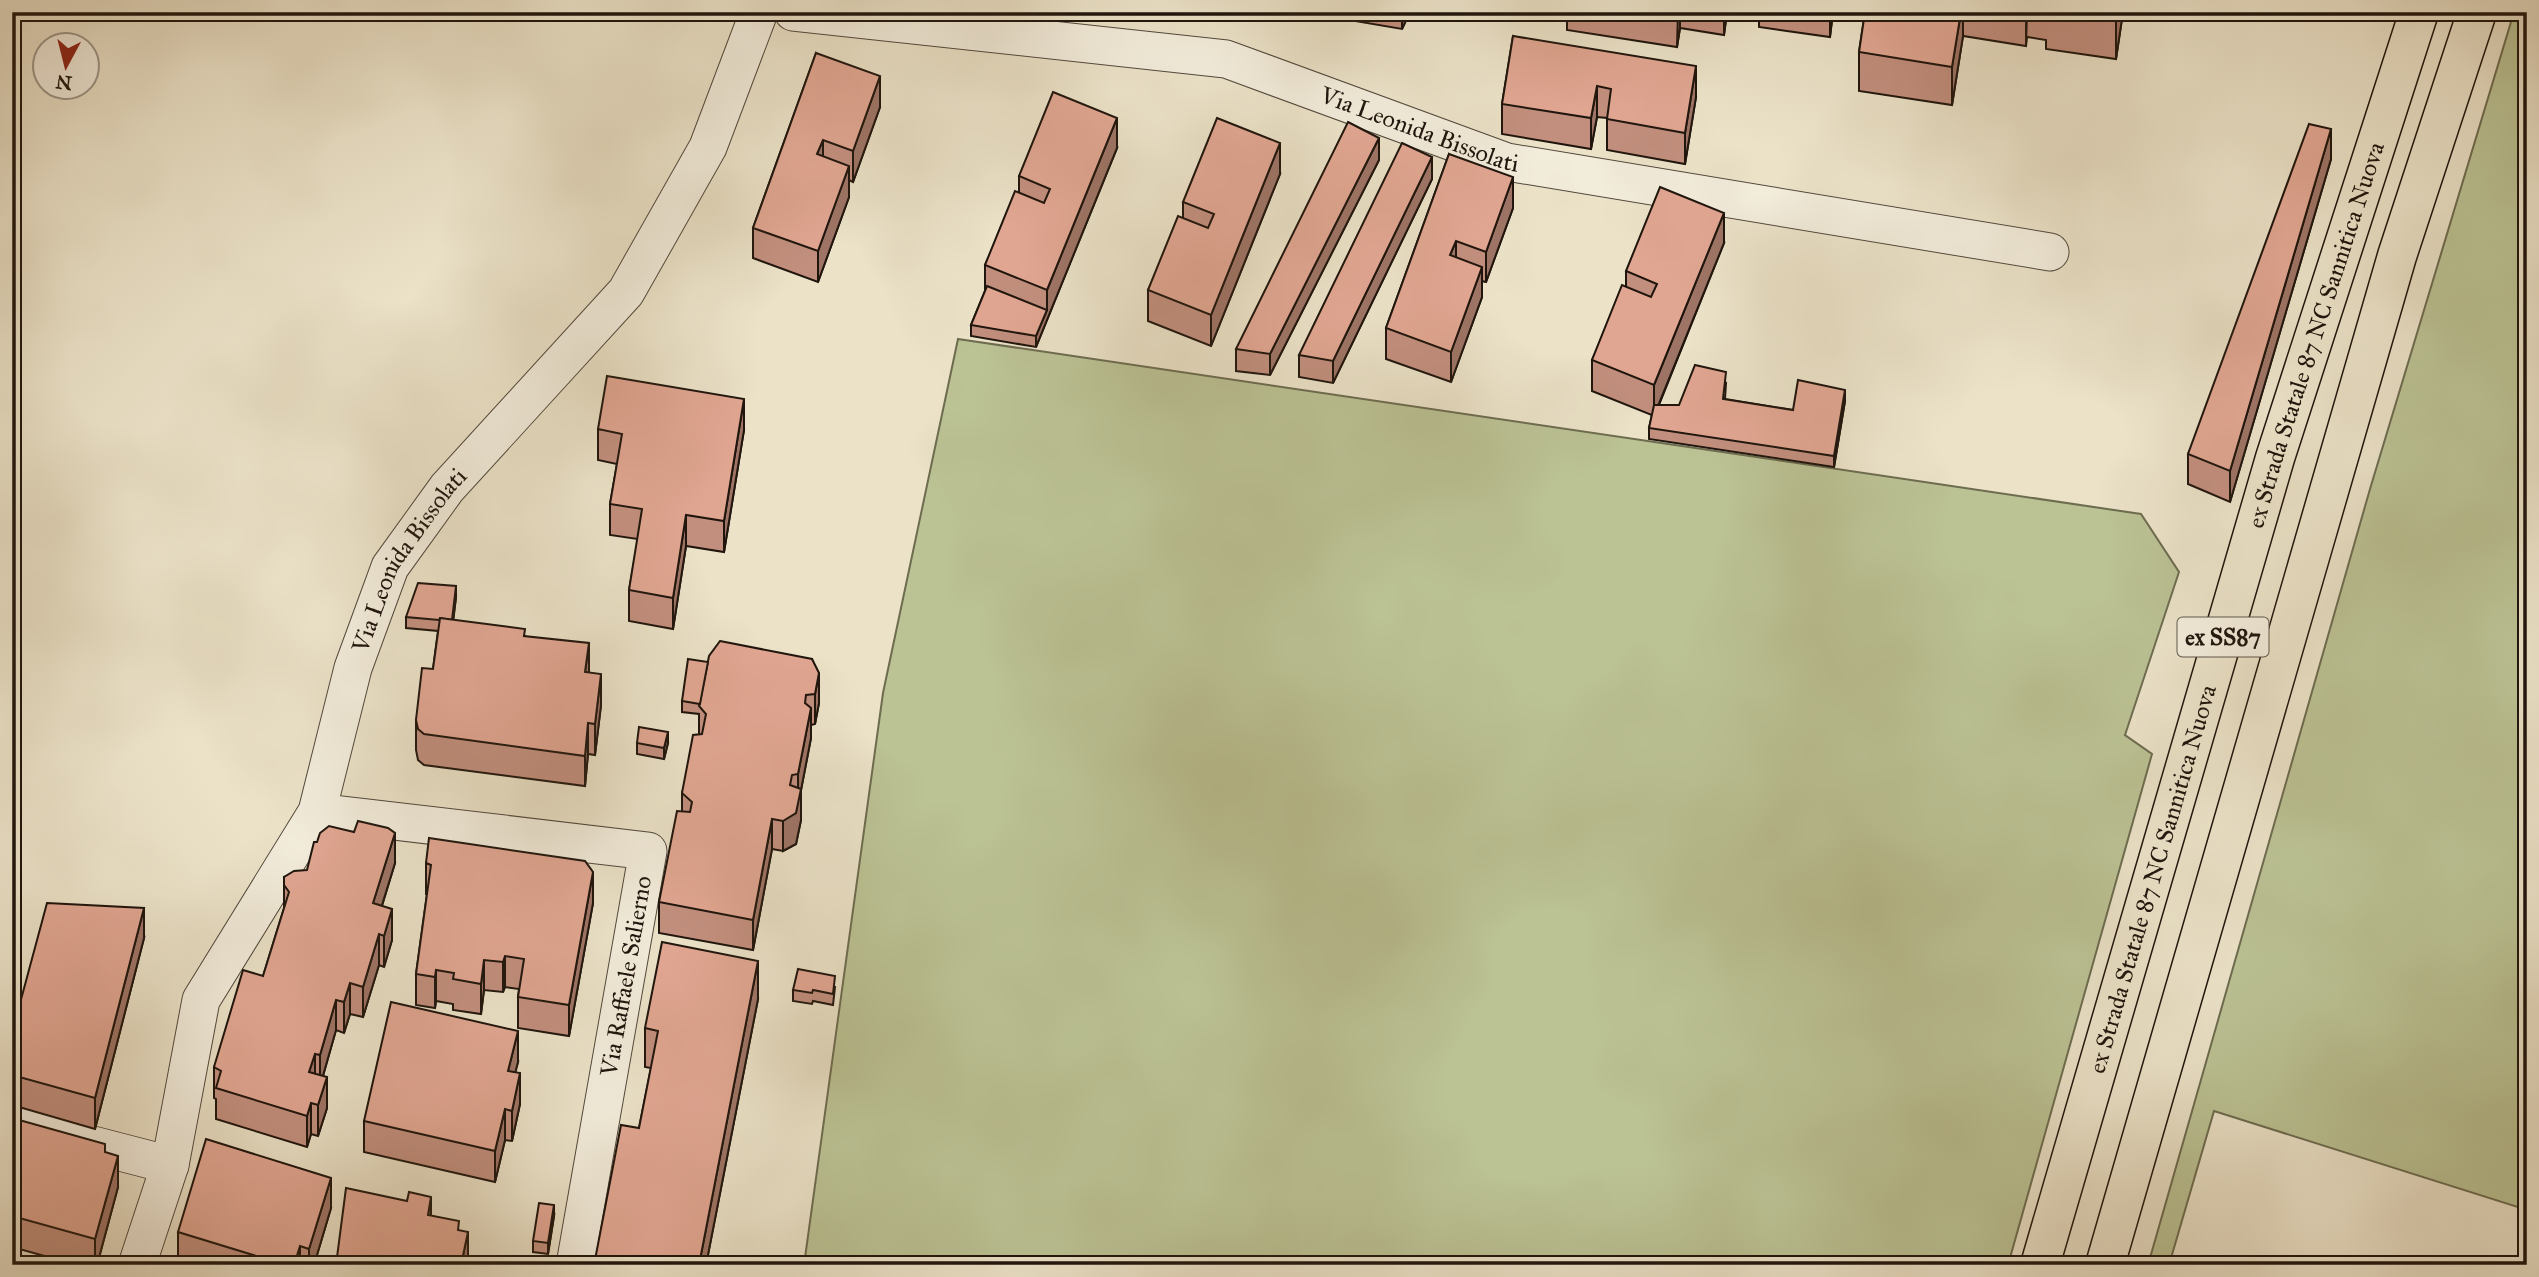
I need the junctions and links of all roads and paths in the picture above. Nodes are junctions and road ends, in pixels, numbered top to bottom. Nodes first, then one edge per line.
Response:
1 (759, 12) edge
2 (793, 12) edge
3 (2418, 12) edge
4 (2477, 12) edge
5 (2050, 252) dead end
6 (317, 813) junction
7 (12, 1124) edge
8 (170, 1165) junction
9 (137, 1265) edge
10 (575, 1265) edge
11 (2040, 1265) edge
12 (2105, 1265) edge

1 - 6 street, Via Leonida Bissolati
2 - 5 street, Via Leonida Bissolati
3 - 11 highway, ex Strada Statale 87 NC Sannitica Nuova / ex SS87
4 - 12 highway, ex SS87
6 - 8 street, Via Leonida Bissolati
6 - 10 street, Via Raffaele Salierno
7 - 8 street
8 - 9 street, Via Leonida Bissolati

